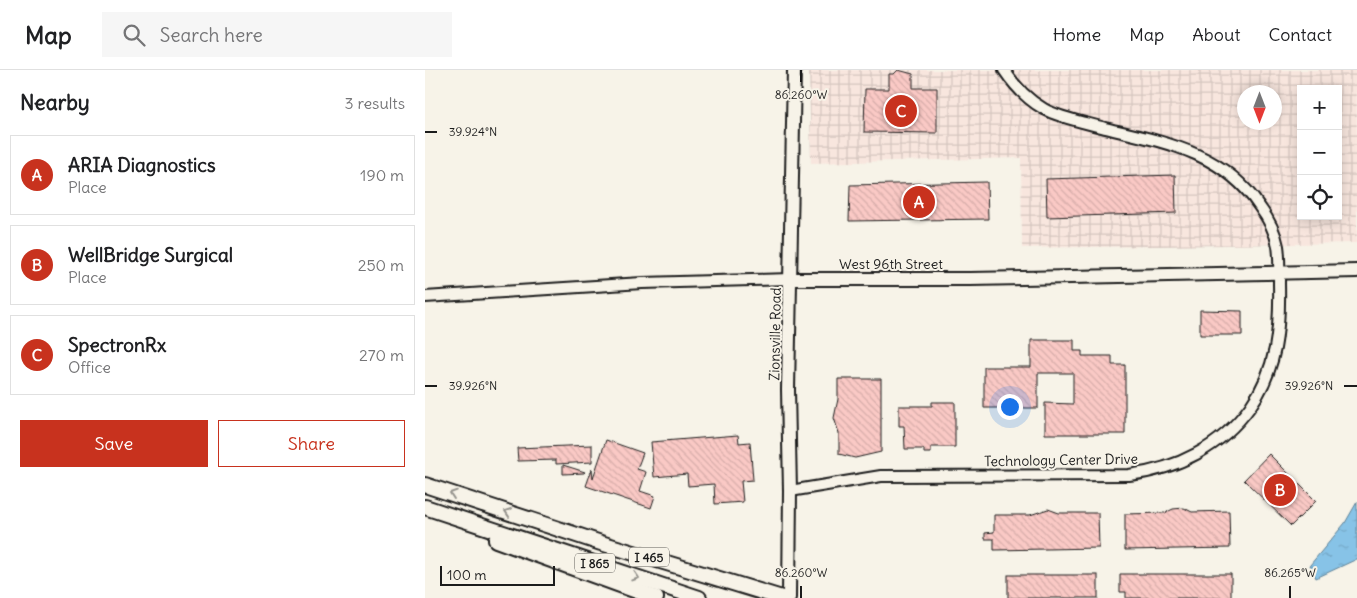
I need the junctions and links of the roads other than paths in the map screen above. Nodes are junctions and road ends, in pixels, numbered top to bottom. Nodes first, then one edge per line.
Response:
1 (794, 70) edge
2 (1004, 70) edge
3 (1357, 271) edge
4 (1279, 273) junction
5 (791, 279) junction
6 (425, 297) edge
7 (425, 484) edge
8 (790, 491) junction
9 (427, 511) edge
10 (535, 521) junction
11 (492, 534) junction
12 (655, 598) edge
13 (699, 598) edge
14 (751, 598) edge
15 (782, 598) edge
16 (789, 598) edge

1 - 5 main road, Zionsville Road
2 - 4 street, Technology Center Drive
3 - 4 main road, West 96th Street
4 - 5 main road, West 96th Street
4 - 8 street, Technology Center Drive
5 - 6 street, West 96th Street
5 - 8 main road, Zionsville Road
10 -> 7 highway, I 465
8 - 16 main road, Zionsville Road
9 - 11 highway, I 865
10 - 14 highway, I 865
10 - 15 highway, I 465
11 - 12 highway, I 465
11 -> 13 highway, I 865

